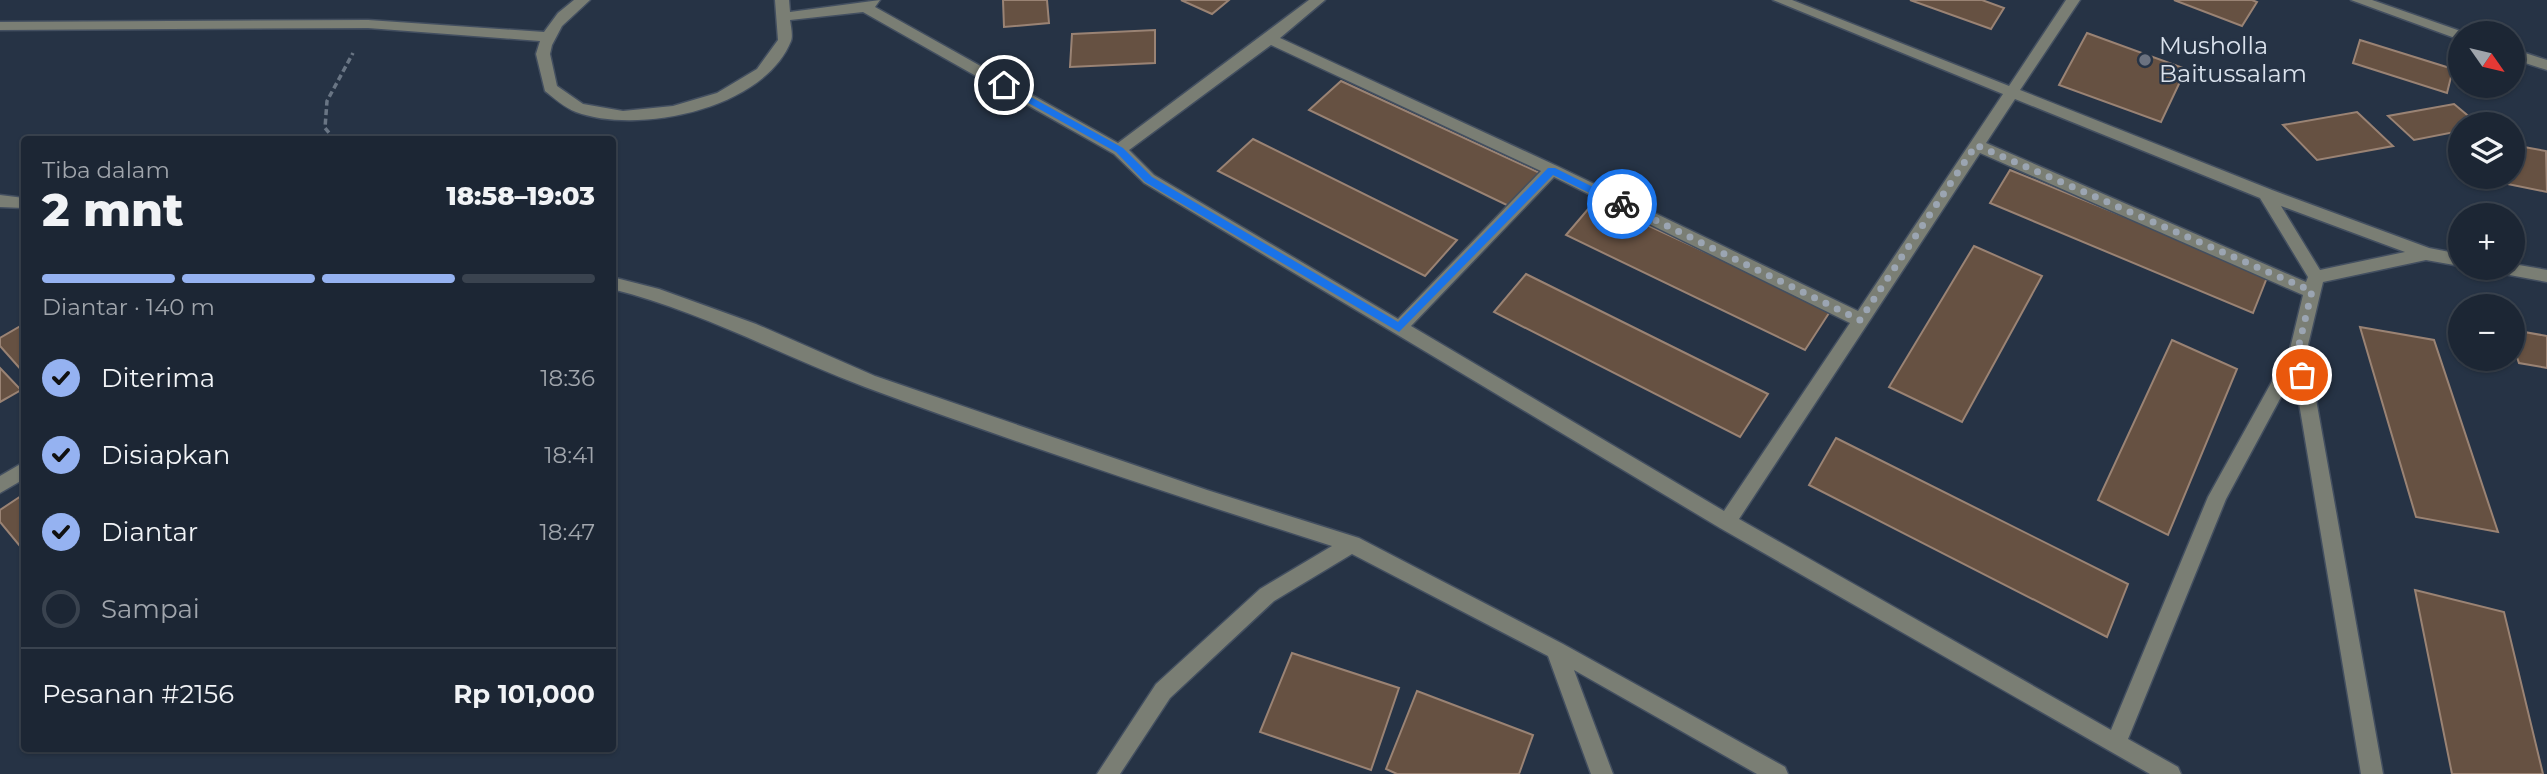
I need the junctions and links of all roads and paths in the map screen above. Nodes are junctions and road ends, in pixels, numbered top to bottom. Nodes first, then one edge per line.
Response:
1 (583, 0) edge
2 (782, 0) edge
3 (1318, 0) edge
4 (1780, 0) edge
5 (2073, 0) edge
6 (2358, 0) edge
7 (870, 3) edge
8 (789, 16) junction
9 (368, 24) junction
10 (0, 26) edge
11 (2448, 31) edge
12 (546, 37) junction
13 (1270, 39) junction
14 (2525, 58) edge
15 (2547, 65) edge
16 (2011, 92) junction
17 (332, 136) edge
18 (1976, 145) junction
19 (1119, 150) junction
20 (1552, 170) junction
21 (2266, 194) junction
22 (0, 201) edge
23 (21, 203) edge
24 (2427, 254) junction
25 (2448, 258) edge
26 (2525, 272) edge
27 (2547, 276) edge
28 (616, 284) edge
29 (2314, 284) junction
30 (1860, 320) junction
31 (1399, 328) junction
32 (2298, 349) junction
33 (21, 472) edge
34 (0, 485) edge
35 (1727, 522) junction
36 (1352, 544) junction
37 (1556, 650) junction
38 (2116, 744) junction
39 (1108, 774) edge
40 (1602, 774) edge
41 (1777, 774) edge
42 (2170, 774) edge
43 (2372, 774) edge

1 - 12 street
2 - 8 street
3 - 13 street
4 - 16 street
5 - 16 street
6 - 11 street
7 - 8 street
7 - 19 street
8 - 12 street
9 - 10 street
9 - 12 street
9 - 17 path
13 - 19 street
13 - 20 street
14 - 15 street
16 - 18 street
16 - 21 street
18 - 29 street
18 - 30 street
19 - 31 street
20 - 30 street
20 - 31 street
21 - 24 street
21 - 29 street
22 - 23 street
24 - 25 street
24 - 29 street
26 - 27 street
28 - 36 street
29 - 32 street
30 - 35 street
31 - 35 street
32 - 38 street
32 - 43 street
33 - 34 street
35 - 38 street
36 - 37 street
36 - 39 street
37 - 40 street
37 - 41 street
38 - 42 street

